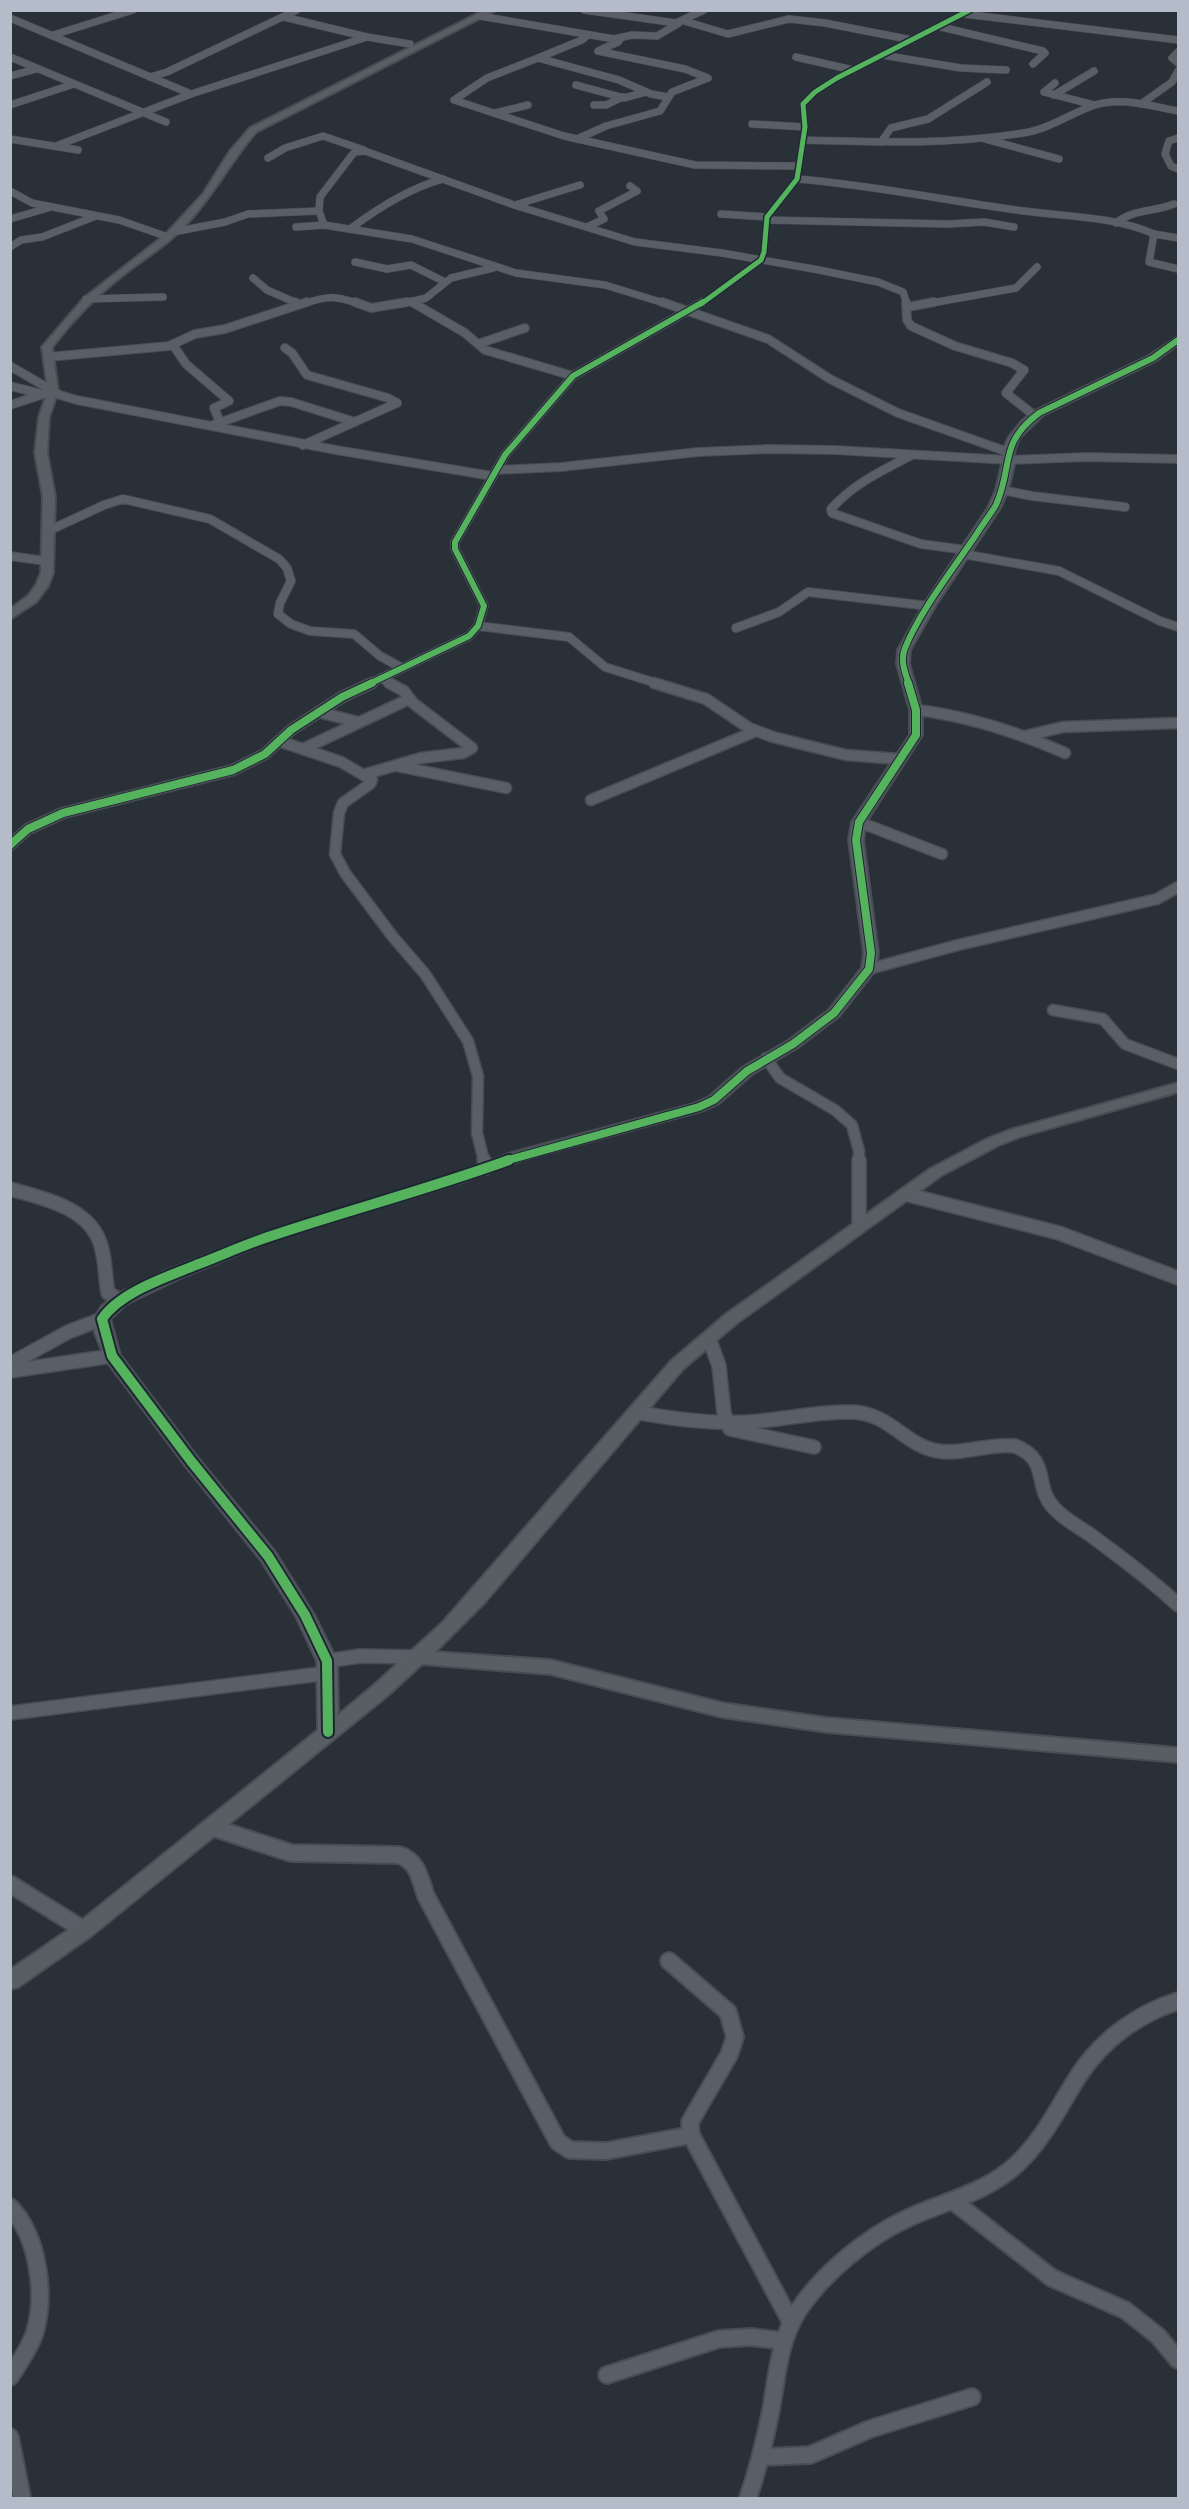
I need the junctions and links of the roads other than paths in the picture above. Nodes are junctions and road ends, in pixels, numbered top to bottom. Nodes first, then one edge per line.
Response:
1 (133, 10) edge
2 (297, 10) edge
3 (492, 10) edge
4 (584, 10) edge
5 (704, 10) edge
6 (967, 12) edge
7 (480, 16) junction
8 (284, 17) junction
9 (10, 18) edge
10 (681, 22) junction
11 (940, 27) junction
12 (53, 35) junction
13 (588, 35) junction
14 (367, 36) junction
15 (621, 38) junction
16 (912, 40) junction
17 (1179, 40) edge
18 (410, 44) dead end
19 (1179, 52) edge
20 (882, 55) junction
21 (10, 57) edge
22 (796, 57) dead end
23 (538, 58) junction
24 (1179, 63) edge
25 (1033, 64) dead end
26 (36, 69) junction
27 (853, 70) junction
28 (1006, 70) dead end
29 (1094, 71) dead end
30 (1179, 71) edge
31 (10, 76) edge
32 (150, 77) junction
33 (987, 82) dead end
34 (1055, 83) dead end
35 (74, 84) junction
36 (576, 85) dead end
37 (646, 92) junction
38 (191, 93) junction
39 (1054, 95) junction
40 (623, 97) junction
41 (668, 97) junction
42 (1141, 104) junction
43 (10, 105) edge
44 (528, 105) dead end
45 (594, 105) dead end
46 (1094, 105) junction
47 (1179, 111) edge
48 (146, 112) junction
49 (495, 113) junction
50 (166, 122) dead end
51 (752, 124) dead end
52 (805, 127) junction
53 (979, 137) junction
54 (1179, 138) edge
55 (10, 139) edge
56 (577, 139) junction
57 (803, 140) junction
58 (882, 142) junction
59 (56, 146) junction
60 (78, 150) dead end
61 (365, 151) junction
62 (268, 158) dead end
63 (1059, 159) dead end
64 (798, 166) junction
65 (1179, 169) edge
66 (445, 179) junction
67 (797, 179) junction
68 (580, 185) dead end
69 (630, 186) dead end
70 (12, 192) edge
71 (1174, 204) dead end
72 (514, 205) junction
73 (55, 208) junction
74 (319, 211) junction
75 (721, 214) dead end
76 (97, 215) junction
77 (10, 219) edge
78 (767, 219) junction
79 (1116, 223) junction
80 (324, 225) junction
81 (296, 227) dead end
82 (587, 227) junction
83 (1014, 227) dead end
84 (350, 229) junction
85 (1154, 234) junction
86 (170, 235) junction
87 (1179, 238) edge
88 (10, 247) edge
89 (761, 260) junction
90 (355, 262) dead end
91 (1037, 267) dead end
92 (500, 268) junction
93 (1179, 268) edge
94 (254, 278) dead end
95 (445, 282) junction
96 (164, 297) dead end
97 (86, 299) junction
98 (411, 302) junction
99 (299, 304) junction
100 (908, 307) junction
101 (688, 312) junction
102 (525, 328) dead end
103 (1179, 340) edge
104 (478, 344) junction
105 (173, 345) junction
106 (285, 348) dead end
107 (48, 357) junction
108 (10, 366) edge
109 (573, 376) junction
110 (10, 387) edge
111 (48, 392) junction
112 (10, 405) edge
113 (1035, 416) junction
114 (355, 422) junction
115 (216, 423) junction
116 (303, 445) junction
117 (913, 454) junction
118 (1008, 456) junction
119 (1179, 459) edge
120 (494, 473) junction
121 (1002, 490) junction
122 (1125, 507) dead end
123 (48, 531) junction
124 (964, 552) junction
125 (10, 556) edge
126 (46, 561) junction
127 (929, 606) junction
128 (10, 615) edge
129 (478, 626) junction
130 (1179, 627) edge
131 (736, 628) dead end
132 (402, 668) junction
133 (381, 678) junction
134 (409, 699) junction
135 (916, 710) junction
136 (318, 712) junction
137 (358, 722) junction
138 (1179, 723) edge
139 (756, 731) junction
140 (1025, 736) junction
141 (279, 741) junction
142 (303, 749) junction
143 (1065, 753) dead end
144 (900, 759) junction
145 (393, 766) junction
146 (366, 774) junction
147 (506, 788) dead end
148 (591, 800) dead end
149 (859, 822) junction
150 (10, 845) edge
151 (942, 854) dead end
152 (1179, 887) edge
153 (869, 969) junction
154 (1053, 1010) dead end
155 (766, 1058) junction
156 (1179, 1064) edge
157 (1179, 1087) edge
158 (486, 1168) junction
159 (10, 1189) edge
160 (905, 1194) junction
161 (860, 1226) junction
162 (1179, 1278) edge
163 (120, 1300) junction
164 (102, 1319) junction
165 (709, 1338) junction
166 (112, 1356) junction
167 (10, 1364) edge
168 (10, 1371) edge
169 (635, 1412) junction
170 (724, 1421) junction
171 (814, 1447) dead end
172 (1179, 1605) edge
173 (417, 1657) junction
174 (328, 1667) junction
175 (10, 1713) edge
176 (328, 1732) junction
177 (1179, 1755) edge
178 (211, 1827) junction
179 (10, 1884) edge
180 (84, 1930) junction
181 (669, 1960) dead end
182 (10, 1981) edge
183 (1179, 2001) edge
184 (691, 2135) junction
185 (953, 2201) junction
186 (10, 2207) edge
187 (791, 2322) junction
188 (784, 2342) junction
189 (1179, 2360) edge
190 (607, 2375) dead end
191 (10, 2377) edge
192 (972, 2397) dead end
193 (10, 2437) edge
194 (763, 2457) junction
195 (22, 2499) edge
196 (748, 2499) edge

1 - 12 street
2 - 8 street
3 - 7 street
4 - 10 street
5 - 10 street
6 - 11 street
6 - 17 street
7 - 13 street
7 - 86 street
8 - 14 street
8 - 32 street
9 - 12 street
10 - 15 street
10 - 16 street
11 - 16 street
11 - 25 street
12 - 32 street
13 - 15 street
13 - 23 street
14 - 18 street
14 - 38 street
15 - 41 street
16 - 20 street
19 - 24 street
20 - 27 street
20 - 28 street
21 - 26 street
22 - 27 street
23 - 37 street
23 - 49 street
26 - 31 street
26 - 35 street
27 - 52 street
29 - 39 street
30 - 42 street
32 - 38 street
33 - 58 street
34 - 39 street
35 - 43 street
35 - 48 street
36 - 40 street
37 - 40 street
37 - 41 street
38 - 48 street
39 - 46 street
40 - 45 street
41 - 56 street
42 - 46 street
42 - 47 street
44 - 49 street
46 - 53 street
48 - 50 street
48 - 59 street
49 - 56 street
51 - 52 street
52 - 57 street
53 - 58 street
53 - 63 street
54 - 65 street
55 - 59 street
56 - 64 street
57 - 58 street
57 - 64 street
59 - 60 street
61 - 62 street
61 - 66 street
61 - 74 street
64 - 67 street
66 - 72 street
66 - 84 street
67 - 78 street
67 - 79 street
68 - 72 street
69 - 82 street
70 - 73 street
71 - 79 street
72 - 82 street
73 - 76 street
73 - 77 street
74 - 80 street
74 - 86 street
75 - 78 street
76 - 86 street
76 - 88 street
78 - 83 street
78 - 89 street
79 - 85 street
80 - 81 street
80 - 84 street
82 - 89 street
84 - 92 street
85 - 87 street
85 - 93 street
86 - 97 street
89 - 100 street
89 - 101 street
90 - 95 street
91 - 100 street
92 - 95 street
92 - 101 street
94 - 99 street
95 - 98 street
96 - 97 street
97 - 107 street
98 - 99 street
98 - 104 street
99 - 105 street
100 - 113 street
101 - 109 street
101 - 118 street
102 - 104 street
103 - 113 street
104 - 109 street
105 - 107 street
105 - 115 street
106 - 114 street
107 - 111 street
108 - 111 street
109 - 120 street
110 - 111 street
111 - 112 street
111 - 115 street
111 - 123 street
113 - 118 street
114 - 115 street
114 - 116 street
115 - 116 street
116 - 120 street
117 - 118 street
117 - 120 street
117 - 124 street
118 - 119 street
118 - 121 street
120 - 129 street
121 - 122 street
121 - 124 street
123 - 126 street
123 - 132 street
124 - 127 street
124 - 130 street
125 - 126 street
126 - 128 street
127 - 131 street
127 - 135 street
129 - 132 street
129 - 139 street
132 - 133 street
133 - 134 street
133 - 136 street
134 - 137 street
134 - 145 street
135 - 140 street
135 - 144 street
136 - 137 street
136 - 141 street
137 - 142 street
138 - 140 street
139 - 144 street
139 - 148 street
140 - 143 street
141 - 142 street
141 - 150 street
142 - 146 street
144 - 149 street
145 - 146 street
145 - 147 street
146 - 158 street
149 - 151 street
149 - 153 street
152 - 153 street
153 - 155 street
154 - 156 street
155 - 158 street
155 - 161 street
157 - 160 street
158 - 163 street
159 - 163 street
160 - 161 street
160 - 162 street
161 - 165 street
163 - 164 street
164 - 166 street
164 - 167 street
165 - 169 street
165 - 170 street
166 - 168 street
166 - 174 street
169 - 170 street
169 - 173 street
170 - 171 street
170 - 172 street
173 - 174 street
173 - 176 street
173 - 177 street
174 - 175 street
174 - 176 street
176 - 178 street
178 - 180 street
178 - 184 street
179 - 180 street
180 - 182 street
181 - 184 street
183 - 185 street
184 - 187 street
185 - 187 street
185 - 189 street
186 - 191 street
187 - 188 street
188 - 190 street
188 - 194 street
192 - 194 street
193 - 195 street
194 - 196 street

